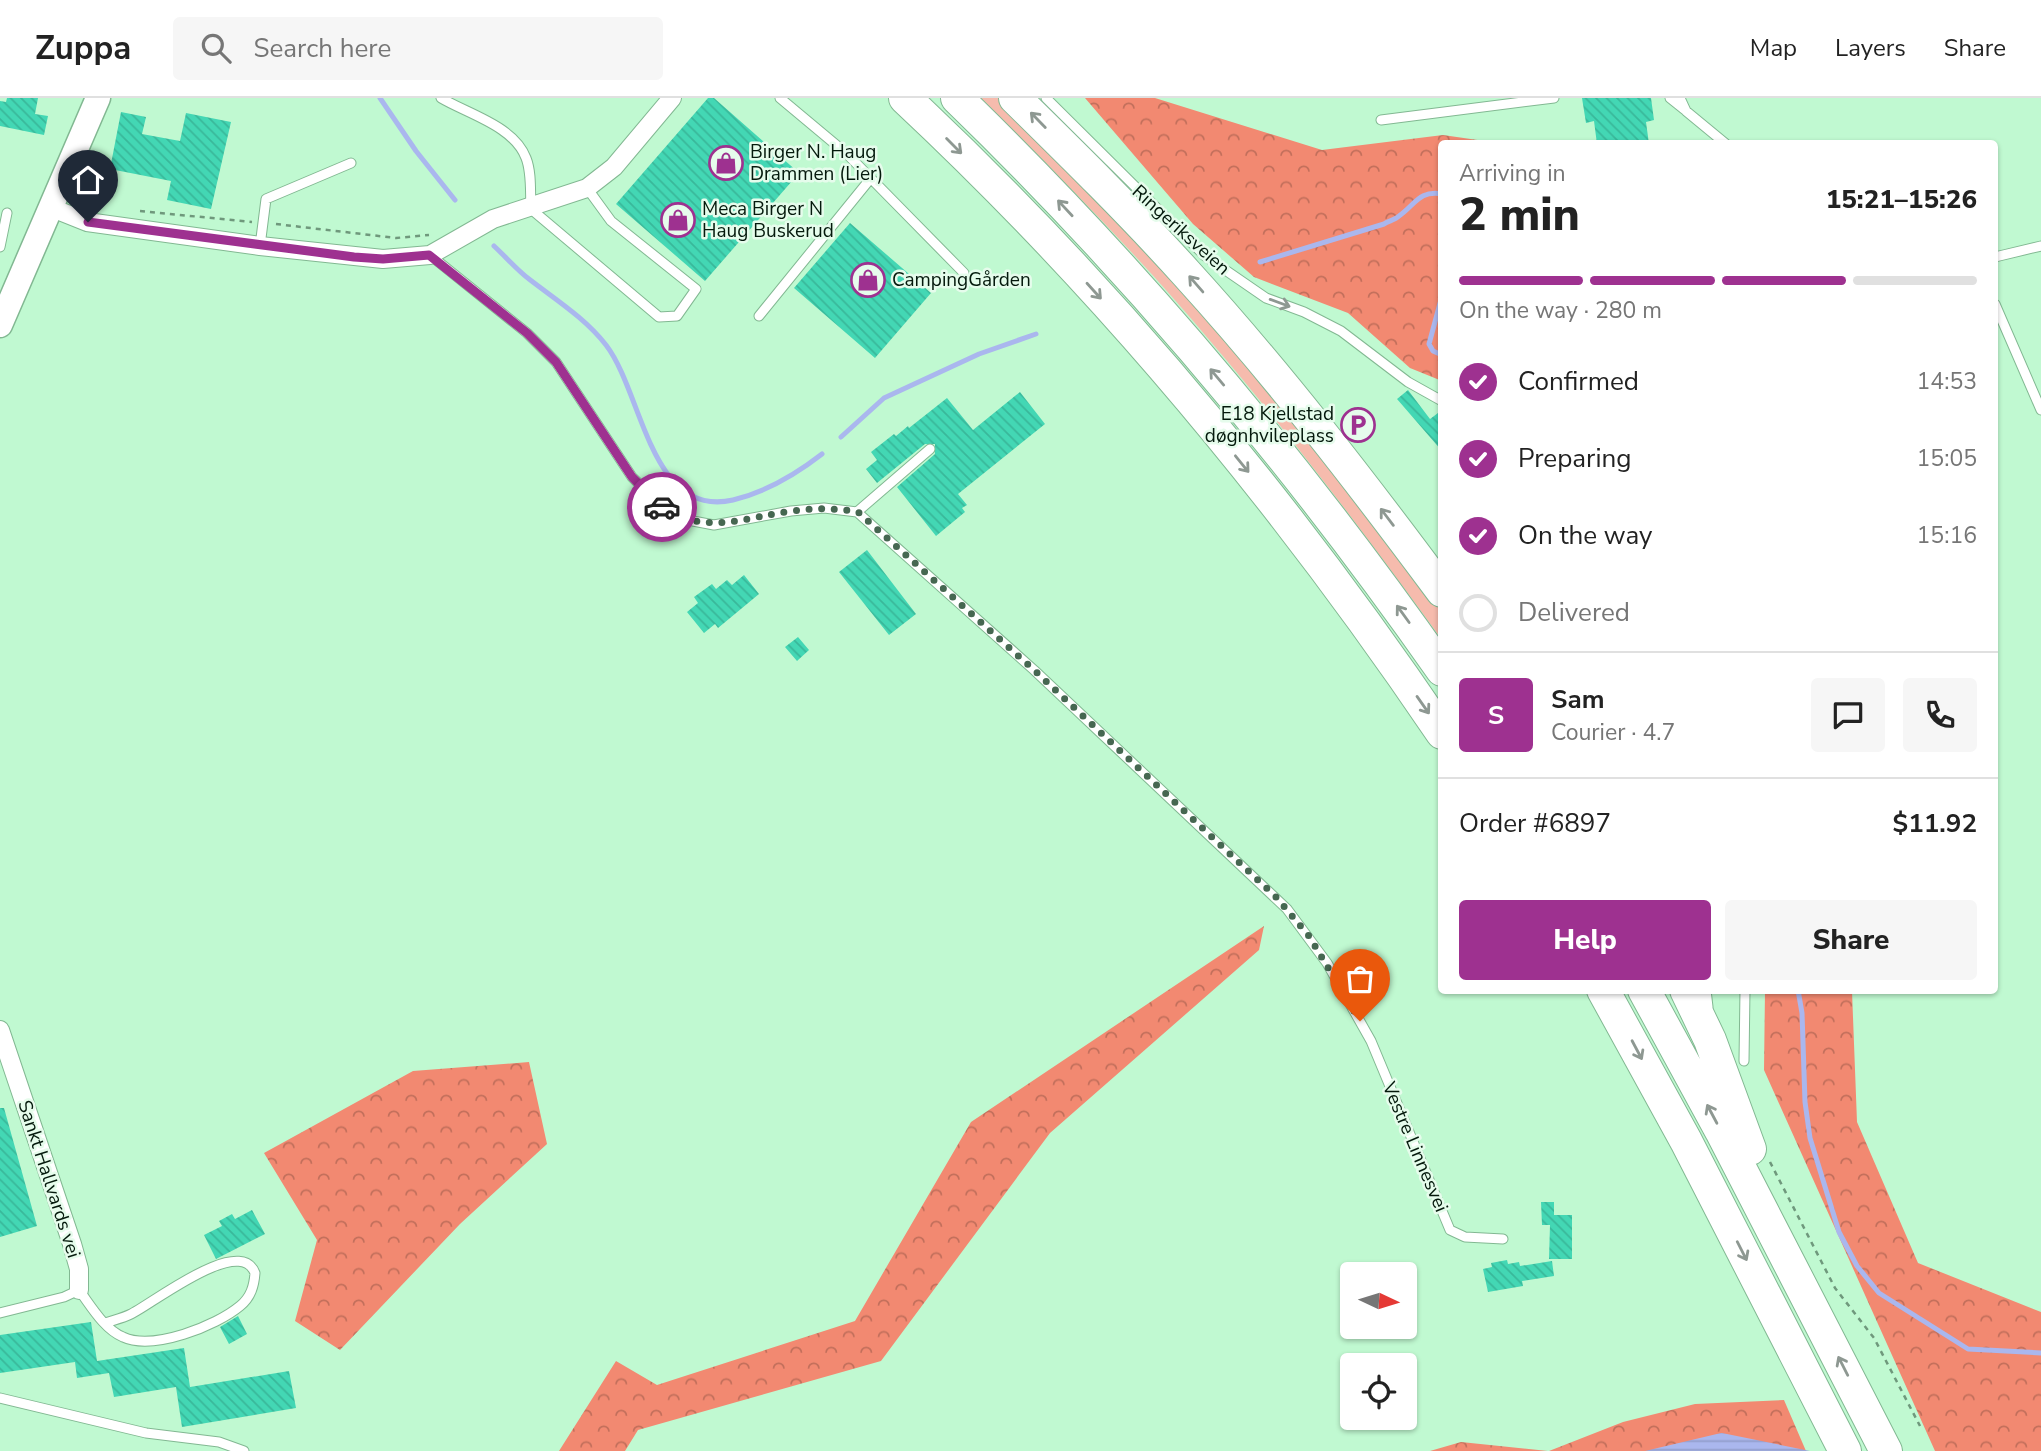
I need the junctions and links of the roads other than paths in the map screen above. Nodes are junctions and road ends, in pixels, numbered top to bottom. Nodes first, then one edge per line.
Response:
1 (98, 98) edge
2 (441, 98) edge
3 (672, 98) edge
4 (780, 98) edge
5 (905, 98) edge
6 (957, 98) edge
7 (1015, 98) edge
8 (1046, 98) edge
9 (1554, 98) edge
10 (1670, 98) edge
11 (1680, 98) edge
12 (1686, 111) junction
13 (1381, 120) dead end
14 (1721, 140) edge
15 (351, 163) dead end
16 (871, 178) junction
17 (587, 188) junction
18 (52, 208) junction
19 (531, 209) junction
20 (7, 213) dead end
21 (260, 246) junction
22 (2041, 246) edge
23 (0, 247) edge
24 (429, 255) junction
25 (1998, 256) edge
26 (964, 273) dead end
27 (1998, 311) edge
28 (759, 316) dead end
29 (0, 325) edge
30 (1438, 399) edge
31 (2041, 410) edge
32 (930, 449) dead end
33 (858, 512) junction
34 (1438, 586) edge
35 (1438, 664) edge
36 (1438, 727) edge
37 (1605, 994) edge
38 (1646, 994) edge
39 (1702, 994) edge
40 (1745, 994) edge
41 (0, 1030) edge
42 (1744, 1062) dead end
43 (1503, 1239) dead end
44 (1778, 1240) junction
45 (79, 1290) junction
46 (0, 1313) edge
47 (105, 1323) junction
48 (0, 1398) edge
49 (1880, 1439) edge
50 (244, 1451) edge
51 (1845, 1451) edge

1 - 18 main road
2 - 19 lane
3 - 17 street
4 - 16 lane
5 -> 36 highway
35 -> 6 highway
34 -> 7 highway
8 -> 30 lane, Ringeriksveien
9 - 13 lane
10 - 12 lane
11 - 12 lane
12 - 14 lane
15 - 21 lane
16 - 26 lane
16 - 28 lane
17 - 19 street
17 - 19 lane
18 - 21 street
18 - 29 main road
19 - 24 street
20 - 23 lane
21 - 24 street
22 - 25 lane
24 - 33 lane
27 - 31 lane
32 - 33 lane
33 - 43 lane, Vestre Linnesvei
37 -> 51 highway
44 -> 38 highway
39 - 44 highway
40 - 42 lane
41 - 45 street, Sankt Hallvards vei
49 -> 44 highway
45 - 46 lane
45 - 47 lane
47 - 47 lane
48 - 50 lane

